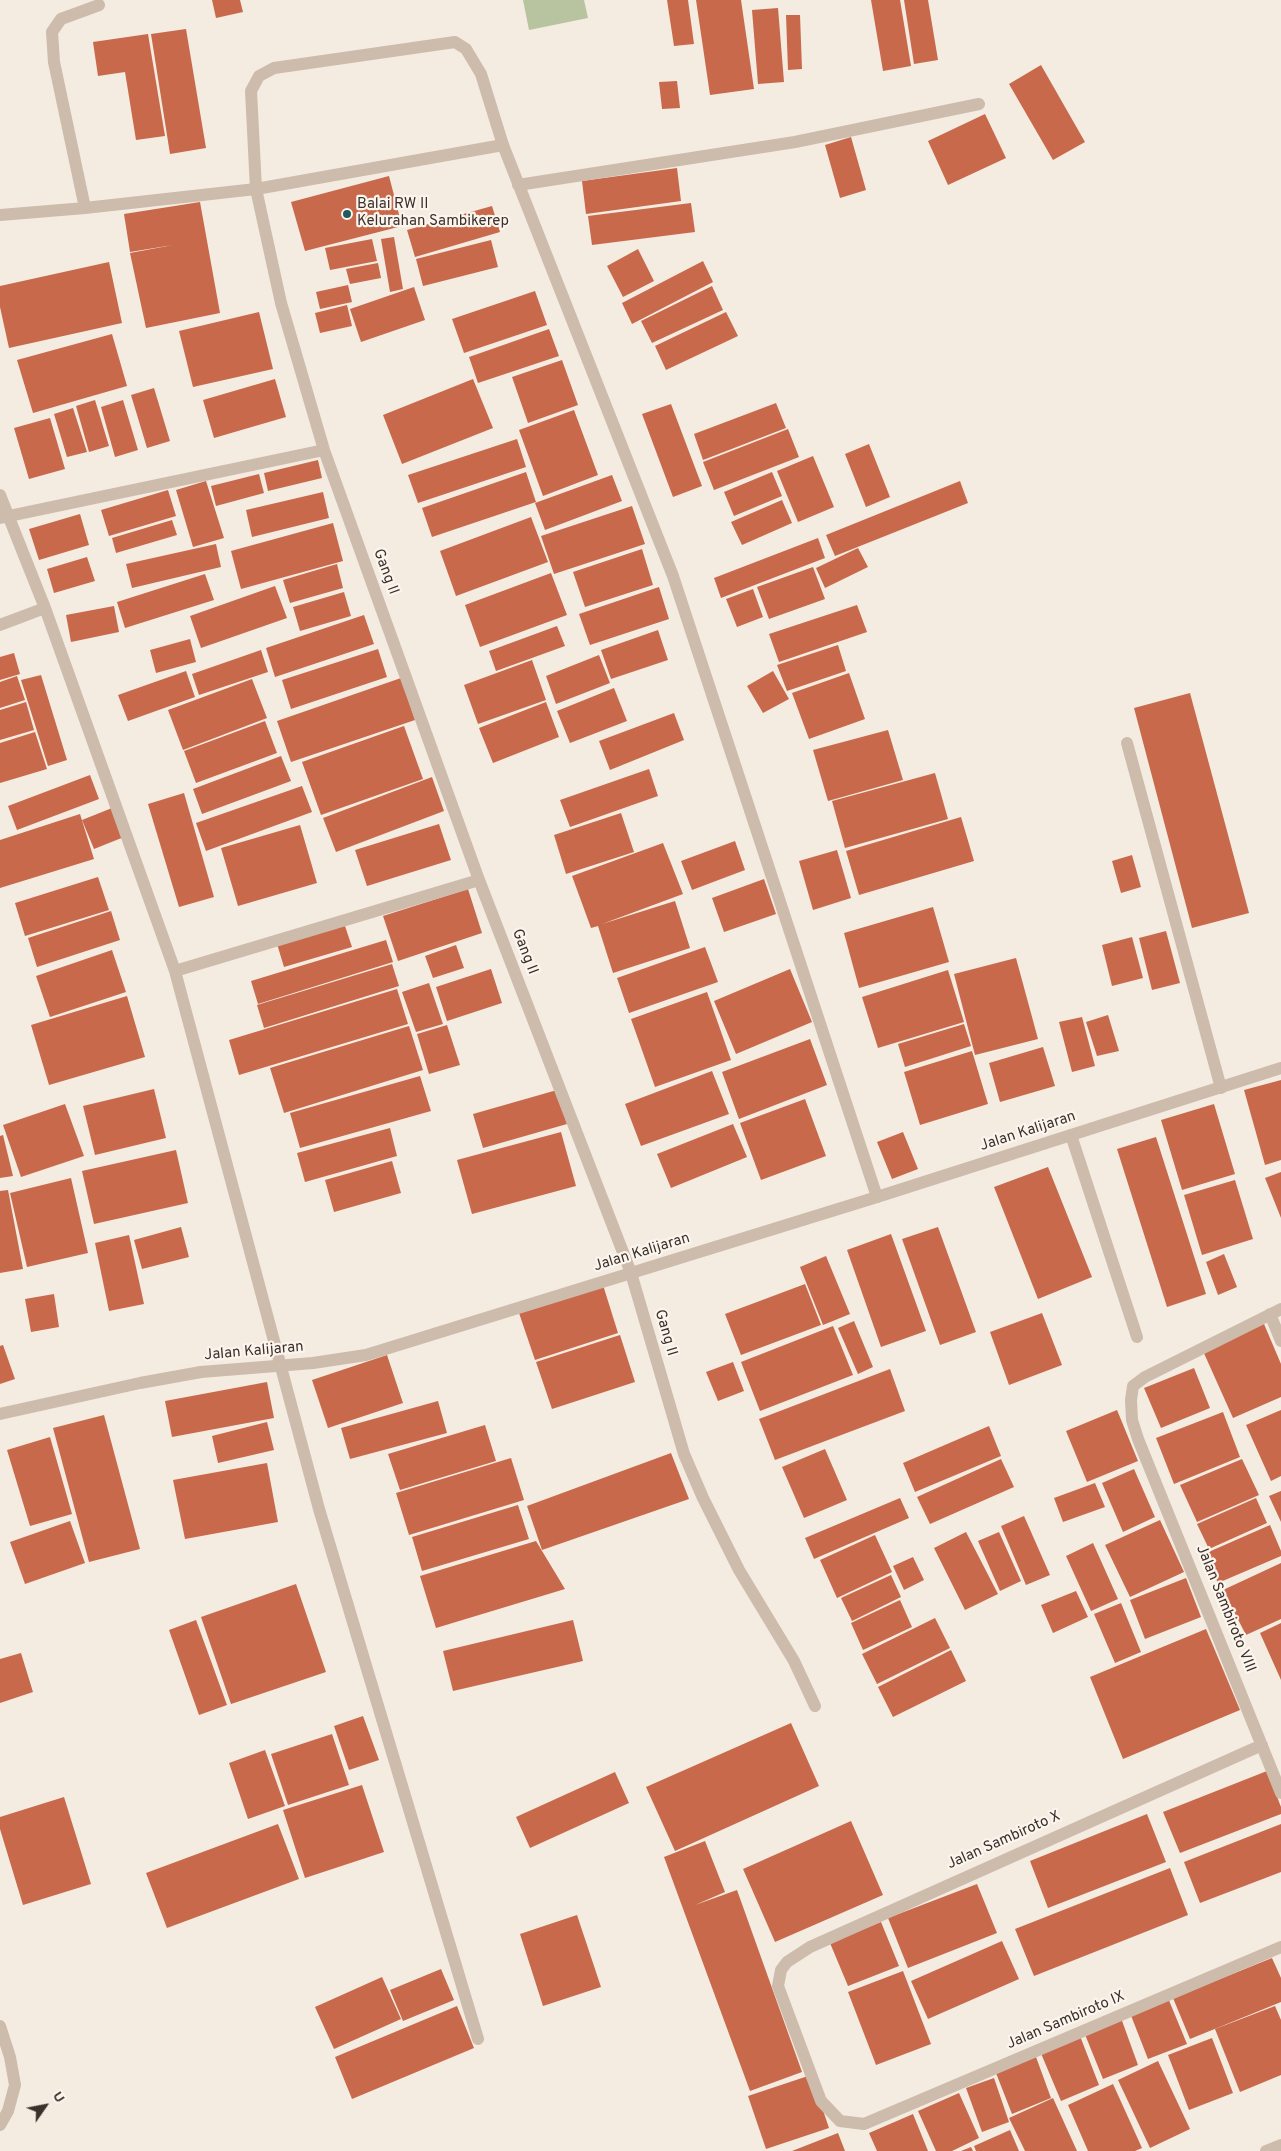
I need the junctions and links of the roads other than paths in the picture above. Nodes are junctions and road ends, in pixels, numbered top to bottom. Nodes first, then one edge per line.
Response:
1 (99, 5) dead end
2 (979, 104) dead end
3 (503, 145) junction
4 (518, 185) junction
5 (256, 189) junction
6 (85, 208) junction
7 (0, 215) edge
8 (324, 450) junction
9 (0, 495) edge
10 (4, 517) edge
11 (45, 608) junction
12 (0, 625) edge
13 (1127, 743) dead end
14 (479, 880) junction
15 (175, 971) junction
16 (1281, 1068) edge
17 (1221, 1088) junction
18 (1071, 1135) junction
19 (877, 1197) junction
20 (631, 1273) junction
21 (1275, 1311) edge
22 (1138, 1337) dead end
23 (1281, 1341) edge
24 (279, 1365) junction
25 (0, 1414) edge
26 (815, 1706) dead end
27 (1262, 1745) junction
28 (1281, 1793) edge
29 (1281, 1947) edge
30 (0, 2026) edge
31 (478, 2039) dead end
32 (864, 2124) joint
33 (0, 2126) edge
34 (1281, 2145) edge
35 (1266, 2151) edge

1 - 6 street
2 - 4 street
3 - 4 street
3 - 5 street
3 - 5 street, Gang II
4 - 19 street
5 - 6 street
5 - 8 street, Gang II
6 - 7 street
8 - 10 street
8 - 14 street, Gang II
9 - 10 street
10 - 11 street
11 - 12 street
11 - 15 street
13 - 17 street
14 - 15 street
14 - 20 street, Gang II
15 - 24 street
16 - 17 street, Jalan Kalijaran
17 - 18 street, Jalan Kalijaran
18 - 19 street, Jalan Kalijaran
18 - 22 street
19 - 20 street, Jalan Kalijaran
20 - 24 street, Jalan Kalijaran
20 - 26 street, Gang II
21 - 23 street
21 - 27 street, Jalan Sambiroto VIII
24 - 25 street, Jalan Kalijaran
24 - 31 street
27 - 28 street, Jalan Sambiroto VIII
27 - 32 street, Jalan Sambiroto X
29 - 32 street, Jalan Sambiroto IX
30 - 33 street
34 - 35 street

